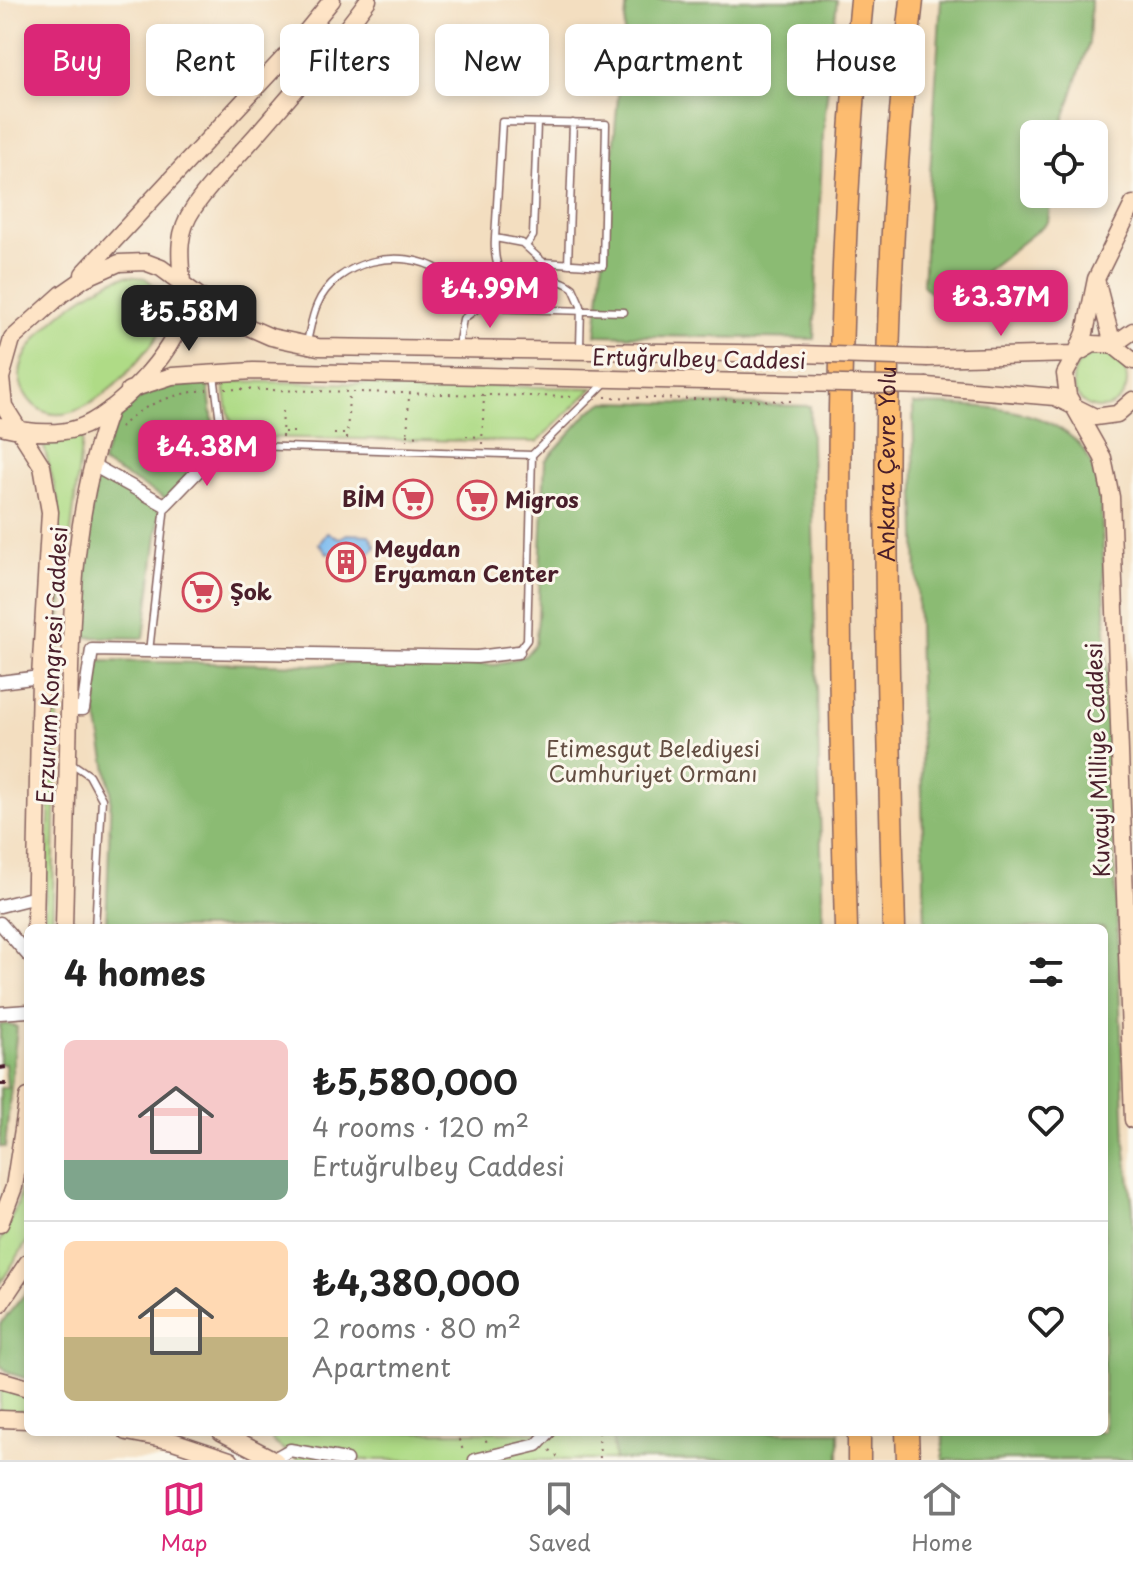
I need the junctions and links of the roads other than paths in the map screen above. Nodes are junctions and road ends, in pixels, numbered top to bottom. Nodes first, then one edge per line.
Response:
1 (332, 0) edge
2 (368, 0) edge
3 (862, 0) edge
4 (912, 0) edge
5 (537, 123) junction
6 (573, 123) junction
7 (1133, 204) edge
8 (495, 238) junction
9 (526, 246) junction
10 (568, 264) junction
11 (1096, 279) junction
12 (182, 287) junction
13 (62, 294) junction
14 (474, 309) junction
15 (582, 312) junction
16 (624, 312) dead end
17 (1133, 331) edge
18 (6, 343) edge
19 (306, 345) junction
20 (1113, 345) junction
21 (457, 349) junction
22 (580, 351) junction
23 (1076, 354) junction
24 (1133, 361) edge
25 (609, 379) junction
26 (214, 381) junction
27 (129, 390) junction
28 (1133, 400) edge
29 (1075, 406) junction
30 (110, 409) junction
31 (0, 426) edge
32 (22, 431) junction
33 (223, 445) junction
34 (532, 455) junction
35 (91, 464) junction
36 (165, 505) junction
37 (149, 652) junction
38 (518, 652) joint
39 (40, 677) junction
40 (0, 682) edge
41 (69, 709) junction
42 (68, 760) junction
43 (36, 897) junction
44 (0, 906) edge
45 (0, 923) edge
46 (35, 924) edge
47 (64, 924) edge
48 (95, 924) edge
49 (846, 924) edge
50 (894, 924) edge
51 (24, 950) edge
52 (24, 1011) edge
53 (0, 1013) edge
54 (1133, 1120) edge
55 (24, 1123) edge
56 (0, 1224) edge
57 (24, 1268) edge
58 (0, 1304) edge
59 (0, 1380) edge
60 (24, 1387) edge
61 (0, 1419) edge
62 (24, 1420) edge
63 (147, 1436) edge
64 (229, 1436) edge
65 (859, 1436) edge
66 (907, 1436) edge
67 (546, 1437) edge
68 (230, 1460) edge
69 (274, 1460) edge
70 (346, 1460) edge
71 (475, 1460) edge
72 (859, 1460) edge
73 (908, 1460) edge

1 - 13 main road
2 - 12 main road
3 - 49 highway
4 - 50 highway, Ankara Çevre Yolu
5 - 6 lane
5 - 8 lane
5 - 9 lane
6 - 10 lane
6 - 10 lane
7 - 11 main road
8 - 9 lane
8 - 15 lane
9 - 10 lane
11 - 20 main road
11 - 23 main road
12 - 13 main road
12 - 19 main road, Ertuğrulbey Caddesi
12 - 27 main road
13 - 18 main road
14 - 15 lane
14 - 19 lane
14 - 21 lane
15 - 16 lane
15 - 22 lane
17 - 20 main road, Ertuğrulbey Caddesi
18 - 32 main road
19 - 21 main road, Ertuğrulbey Caddesi
20 - 23 main road, Ertuğrulbey Caddesi
20 - 24 main road
21 - 22 main road, Ertuğrulbey Caddesi
22 - 23 main road, Ertuğrulbey Caddesi, bridge
23 - 29 main road
25 - 26 main road, Ertuğrulbey Caddesi
25 - 29 main road, Ertuğrulbey Caddesi, bridge
25 - 34 lane
26 - 27 main road, Ertuğrulbey Caddesi
26 - 33 lane
27 - 30 main road
28 - 29 main road, Ertuğrulbey Caddesi
29 - 54 main road, Kuvayi Milliye Caddesi
30 - 32 main road
30 - 35 main road, Erzurum Kongresi Caddesi
31 - 32 main road
32 - 39 main road, Erzurum Kongresi Caddesi
33 - 34 lane
33 - 36 street
34 - 38 lane
35 - 36 street
35 - 41 main road, Erzurum Kongresi Caddesi
36 - 37 lane
37 - 38 street
37 - 41 street
39 - 40 street
39 - 43 main road, Erzurum Kongresi Caddesi
41 - 42 main road, Erzurum Kongresi Caddesi
42 - 47 main road, Erzurum Kongresi Caddesi
42 - 48 lane
43 - 44 street
43 - 46 main road, Erzurum Kongresi Caddesi
45 - 51 street
52 - 53 street
55 - 56 main road
57 - 58 main road
59 - 60 main road
61 - 62 main road
63 - 68 main road
64 - 69 main road
65 - 72 highway
66 - 73 highway
67 - 71 street
69 - 70 street

